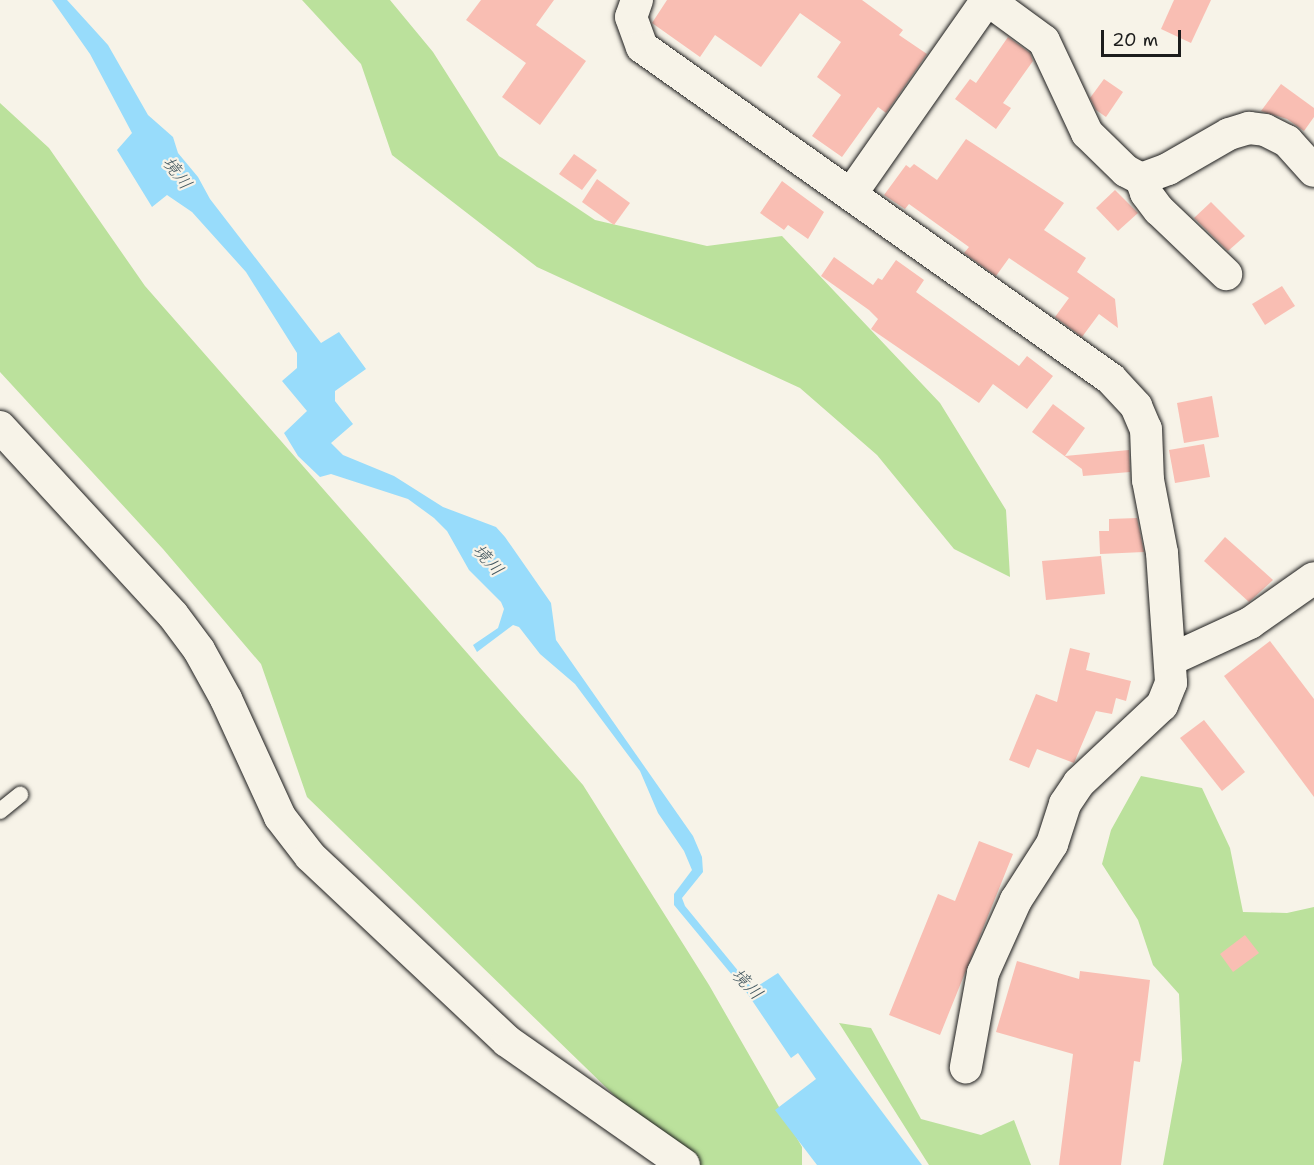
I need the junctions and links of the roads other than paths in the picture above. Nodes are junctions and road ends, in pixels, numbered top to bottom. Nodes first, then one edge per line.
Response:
1 (637, 0) edge
2 (982, 2) edge
3 (1314, 171) edge
4 (1142, 179) junction
5 (851, 194) junction
6 (1226, 274) dead end
7 (0, 427) edge
8 (1314, 578) edge
9 (1172, 659) junction
10 (20, 795) dead end
11 (0, 810) edge
12 (966, 1067) dead end
13 (684, 1165) edge

1 - 5 street
2 - 4 street
2 - 5 street
3 - 4 street
4 - 6 street
5 - 9 street
7 - 13 street
8 - 9 street
9 - 12 street
10 - 11 lane

